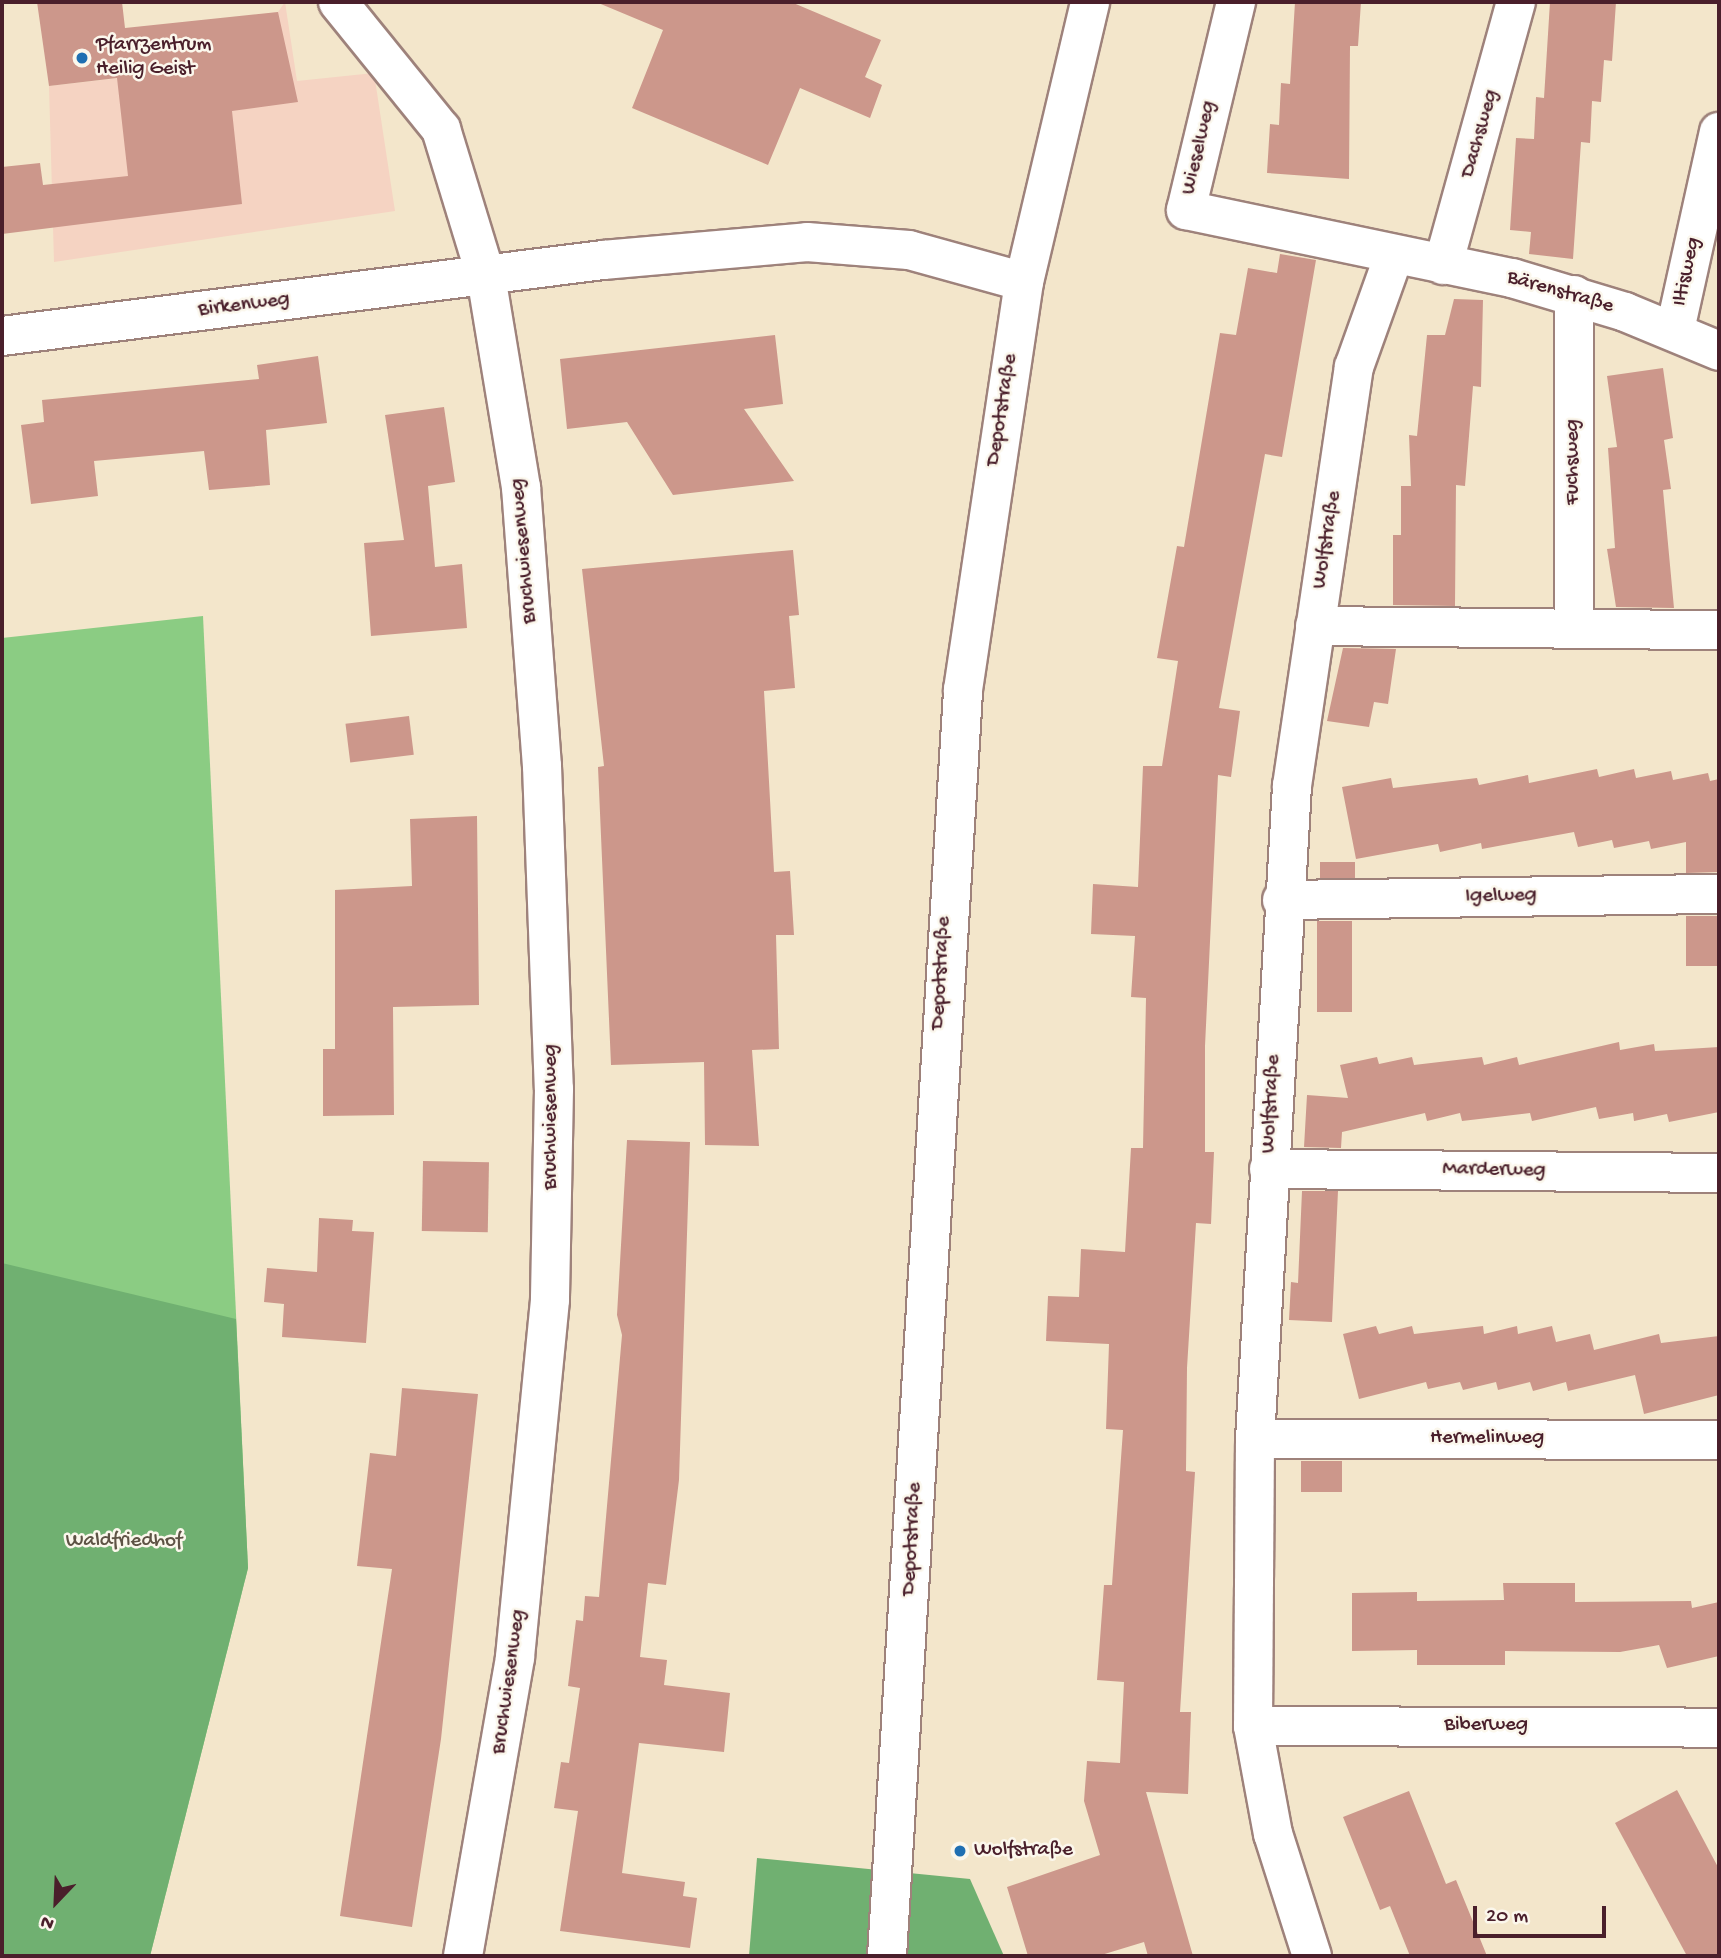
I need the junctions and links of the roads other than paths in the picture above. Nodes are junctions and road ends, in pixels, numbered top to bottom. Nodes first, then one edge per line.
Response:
1 (338, 2) edge
2 (1090, 2) edge
3 (1236, 2) edge
4 (1516, 2) edge
5 (1719, 132) edge
6 (1394, 256) junction
7 (1443, 265) junction
8 (486, 276) junction
9 (1024, 282) junction
10 (1574, 295) junction
11 (1675, 330) junction
12 (2, 336) edge
13 (1719, 351) edge
14 (1315, 626) junction
15 (1574, 629) junction
16 (1719, 630) edge
17 (1719, 894) edge
18 (1282, 901) junction
19 (1269, 1169) junction
20 (1719, 1173) edge
21 (1255, 1439) junction
22 (1719, 1440) edge
23 (1253, 1726) junction
24 (1719, 1728) edge
25 (463, 1956) edge
26 (887, 1956) edge
27 (1312, 1956) edge

1 - 8 street, Bruchwiesenweg
2 - 9 street, Depotstraße
3 - 6 street, Wieselweg
4 - 7 street, Dachsweg
5 - 11 street, Iltisweg
6 - 7 street, Bärenstraße
6 - 14 street, Wolfstraße
7 - 10 street, Bärenstraße
8 - 9 street
8 - 12 street, Birkenweg
8 - 25 street, Bruchwiesenweg
9 - 26 street, Depotstraße
10 - 11 street, Bärenstraße
10 - 15 street, Fuchsweg
11 - 13 street, Bärenstraße
14 - 15 street
14 - 18 street, Wolfstraße
15 - 16 street
17 - 18 street, Igelweg
18 - 19 street, Wolfstraße
19 - 20 street, Marderweg
19 - 21 street, Wolfstraße
21 - 22 street, Hermelinweg
21 - 23 street, Wolfstraße
23 - 24 street, Biberweg
23 - 27 street, Wolfstraße

